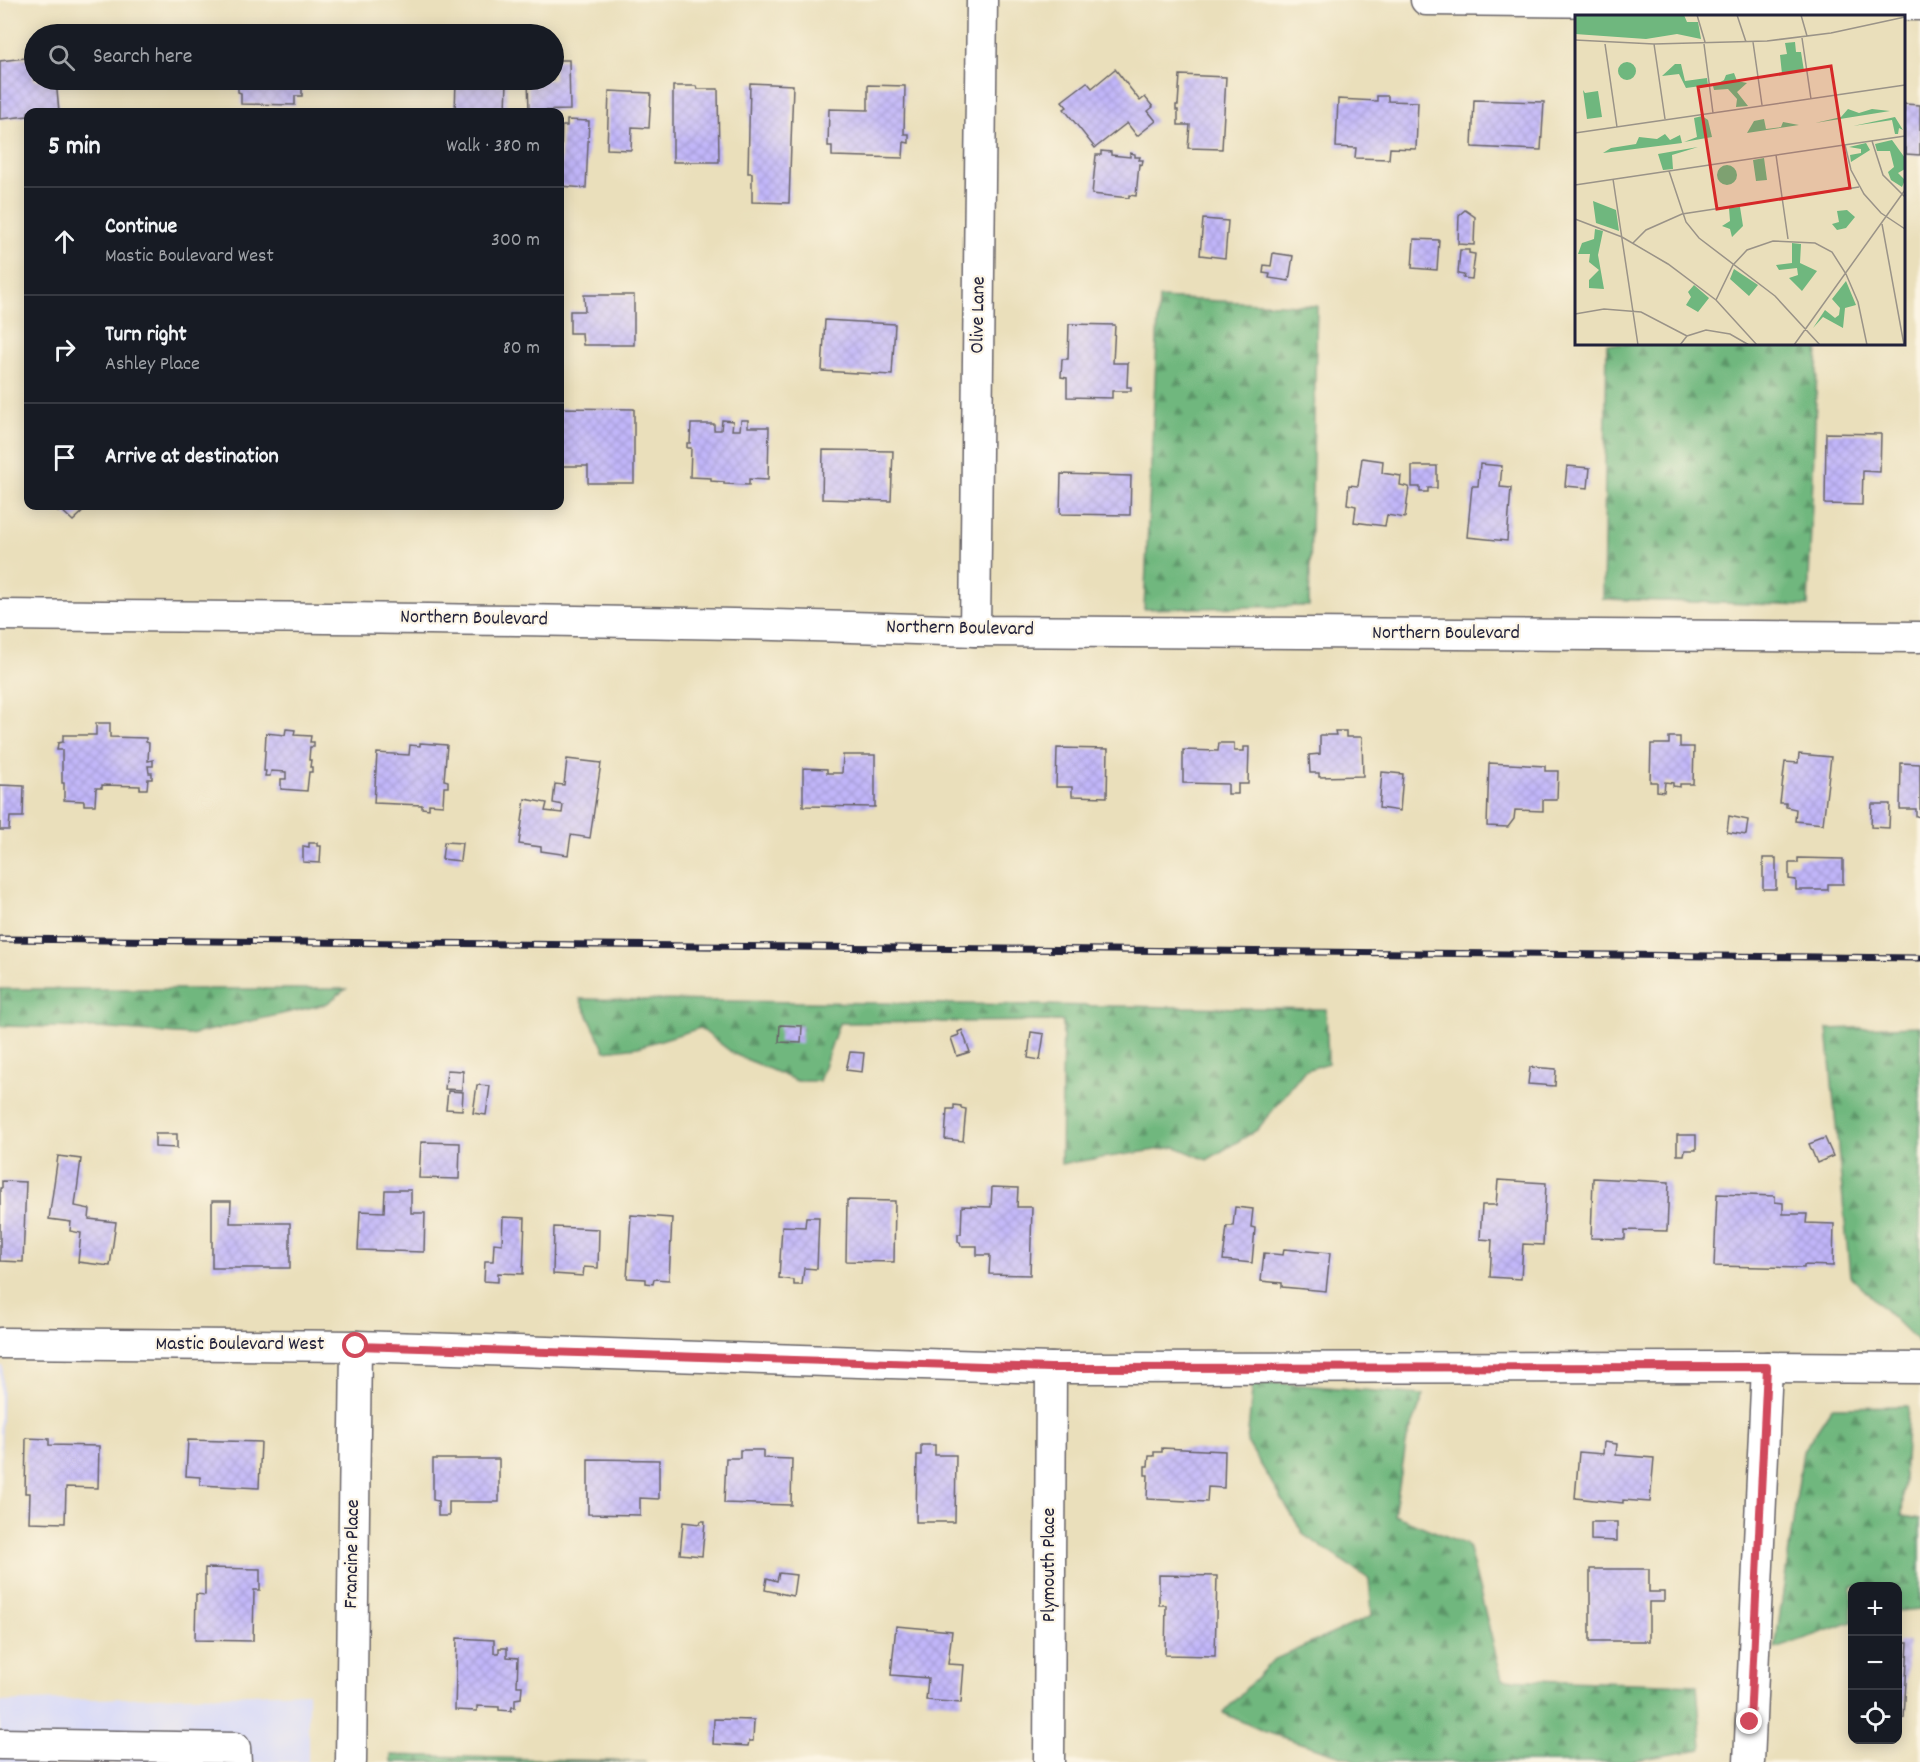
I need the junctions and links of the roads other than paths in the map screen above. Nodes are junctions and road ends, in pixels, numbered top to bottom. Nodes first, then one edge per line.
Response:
1 (982, 0) edge
2 (1426, 0) edge
3 (1920, 5) edge
4 (0, 615) edge
5 (975, 631) junction
6 (1920, 637) edge
7 (0, 1342) edge
8 (356, 1346) junction
9 (1767, 1367) junction
10 (1051, 1368) junction
11 (1920, 1368) edge
12 (0, 1744) edge
13 (236, 1762) edge
14 (351, 1762) edge
15 (1049, 1762) edge
16 (1749, 1762) edge

1 - 5 street, Olive Lane
2 - 3 street
4 - 5 street, Northern Boulevard
5 - 6 street, Northern Boulevard
7 - 8 street, Mastic Boulevard West
8 - 10 street, Mastic Boulevard West
8 - 14 street, Francine Place
9 - 10 street, Mastic Boulevard West
9 - 11 street, Mastic Boulevard West
9 - 16 street
10 - 15 street, Plymouth Place
12 - 13 street

